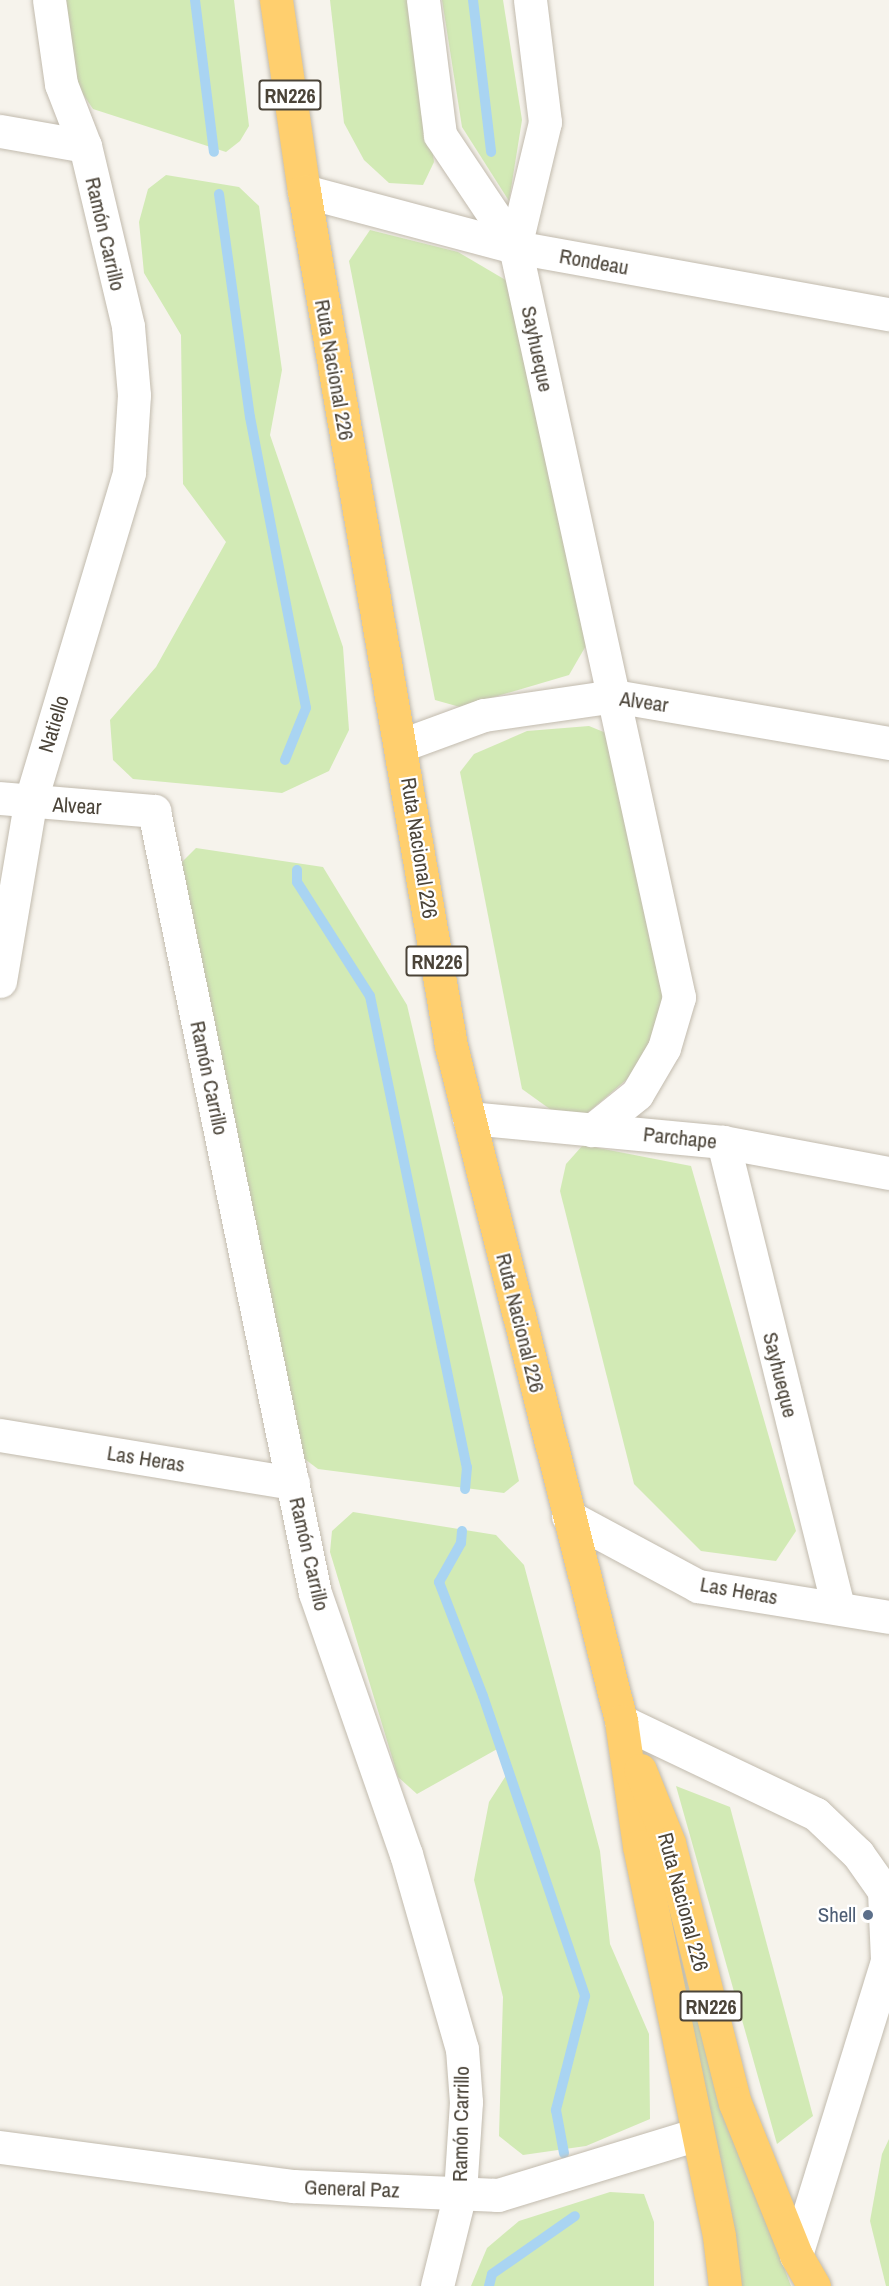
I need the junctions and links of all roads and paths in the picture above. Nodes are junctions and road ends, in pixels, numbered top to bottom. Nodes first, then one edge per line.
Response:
1 (49, 0) edge
2 (276, 0) edge
3 (423, 0) edge
4 (530, 0) edge
5 (0, 131) edge
6 (85, 146) junction
7 (304, 191) junction
8 (514, 248) junction
9 (889, 314) edge
10 (129, 472) joint
11 (614, 696) junction
12 (889, 743) edge
13 (402, 745) junction
14 (15, 801) edge
15 (154, 811) joint
16 (0, 981) edge
17 (469, 1118) junction
18 (592, 1130) junction
19 (723, 1142) junction
20 (889, 1173) edge
21 (0, 1435) edge
22 (293, 1483) junction
23 (568, 1516) junction
24 (838, 1607) junction
25 (889, 1617) edge
26 (621, 1721) junction
27 (697, 2134) junction
28 (0, 2147) edge
29 (460, 2193) junction
30 (796, 2255) junction
31 (437, 2286) edge
32 (725, 2286) edge
33 (814, 2286) edge

1 - 6 street, Ramón Carrillo
2 - 7 highway, Ruta Nacional 226 / RN226
3 - 8 street
4 - 8 street, Sayhueque
5 - 6 street
6 - 10 street, Ramón Carrillo
7 - 8 street, Rondeau
7 - 13 highway, Ruta Nacional 226 / RN226
8 - 9 street, Rondeau
8 - 11 street, Sayhueque
10 - 14 street, Natiello
11 - 12 street, Alvear
11 - 13 street, Alvear
11 - 18 street, Sayhueque
13 - 17 highway, Ruta Nacional 226 / RN226
14 - 15 street, Alvear
14 - 16 street, Natiello
15 - 22 street, Ramón Carrillo
17 - 18 street, Parchape
17 - 23 highway, Ruta Nacional 226 / RN226
18 - 19 street, Parchape
19 - 20 street, Parchape
19 - 24 street, Sayhueque
21 - 22 street, Las Heras
22 - 29 street, Ramón Carrillo
23 - 24 street, Las Heras
23 - 26 highway, Ruta Nacional 226 / RN226
24 - 25 street, Las Heras
26 - 27 highway, Ruta Nacional 226 / RN226
26 - 30 highway, Ruta Nacional 226 / RN226
26 - 30 street
27 - 29 street, General Paz
27 - 32 highway, Ruta Nacional 226 / RN226
28 - 29 street, General Paz
29 - 31 street, Ramón Carrillo
30 - 33 highway, Ruta Nacional 226 / RN226

